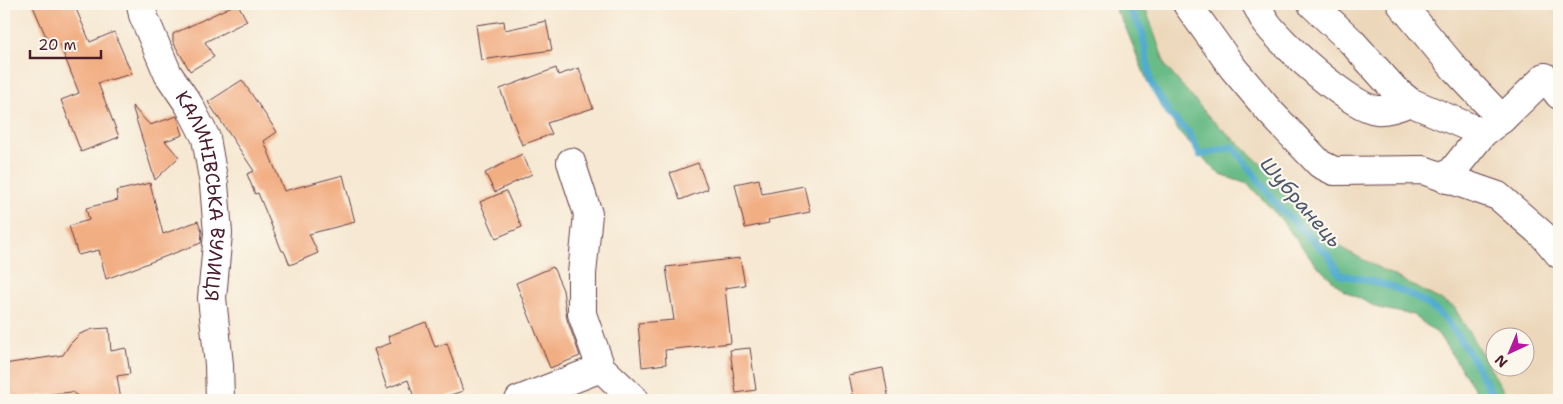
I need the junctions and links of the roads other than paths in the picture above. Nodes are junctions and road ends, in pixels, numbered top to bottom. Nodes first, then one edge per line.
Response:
1 (141, 4) edge
2 (1187, 4) edge
3 (1256, 4) edge
4 (1312, 4) edge
5 (1401, 4) edge
6 (1554, 80) edge
7 (1410, 102) junction
8 (1493, 126) junction
9 (571, 162) dead end
10 (1446, 178) junction
11 (1559, 254) edge
12 (601, 368) junction
13 (220, 400) edge
14 (519, 400) edge
15 (635, 400) edge

1 - 13 street, КАЛИНІВСЬКА ВУЛИЦЯ
2 - 10 street
3 - 7 street
4 - 7 street
5 - 8 street
6 - 8 street
7 - 8 street
8 - 10 street
9 - 12 street
10 - 11 street
12 - 14 street
12 - 15 street

